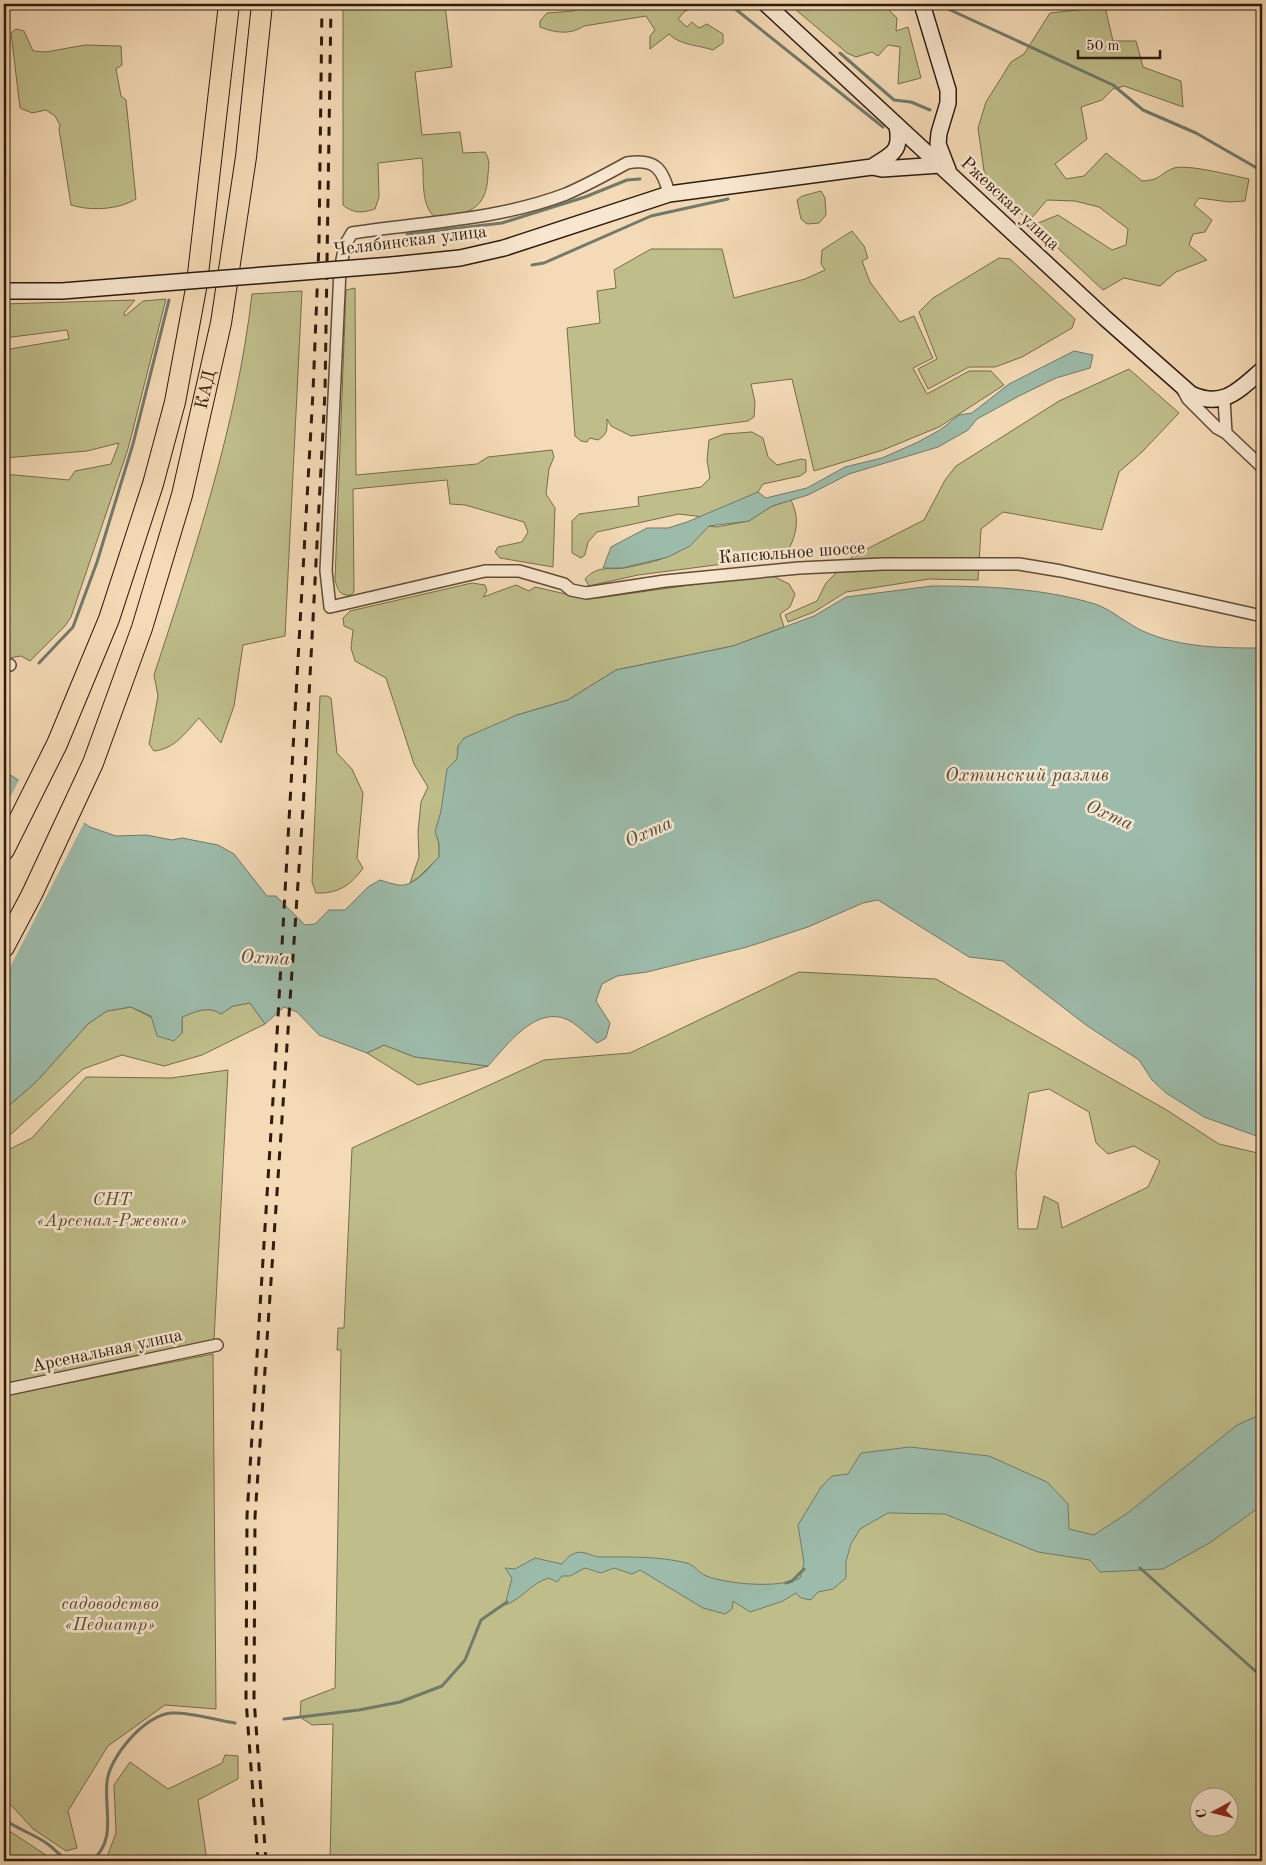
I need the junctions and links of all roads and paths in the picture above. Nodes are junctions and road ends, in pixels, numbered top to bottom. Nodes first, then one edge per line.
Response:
1 (229, 4) edge
2 (262, 4) edge
3 (766, 4) edge
4 (922, 4) edge
5 (897, 126) junction
6 (872, 167) junction
7 (944, 169) junction
8 (669, 194) junction
9 (4, 291) edge
10 (1262, 370) edge
11 (1181, 386) junction
12 (1224, 398) junction
13 (1226, 433) junction
14 (1262, 467) edge
15 (1262, 616) edge
16 (4, 850) edge
17 (4, 947) edge
18 (217, 1345) dead end
19 (4, 1390) edge

1 - 16 highway, КАД
2 - 17 highway, КАД
3 - 5 street, Ржевская улица
4 - 7 street
5 - 6 street, Челябинская улица
5 - 7 street, Ржевская улица
6 - 7 street, Челябинская улица
6 - 8 street, Челябинская улица
7 - 11 street, Ржевская улица
8 - 9 street, Челябинская улица, bridge
8 - 15 street, Капсюльное шоссе
10 - 12 street
11 - 12 street
11 - 13 street, Ржевская улица
12 - 13 street
13 - 14 street, Ржевская улица
18 - 19 street, Арсенальная улица

